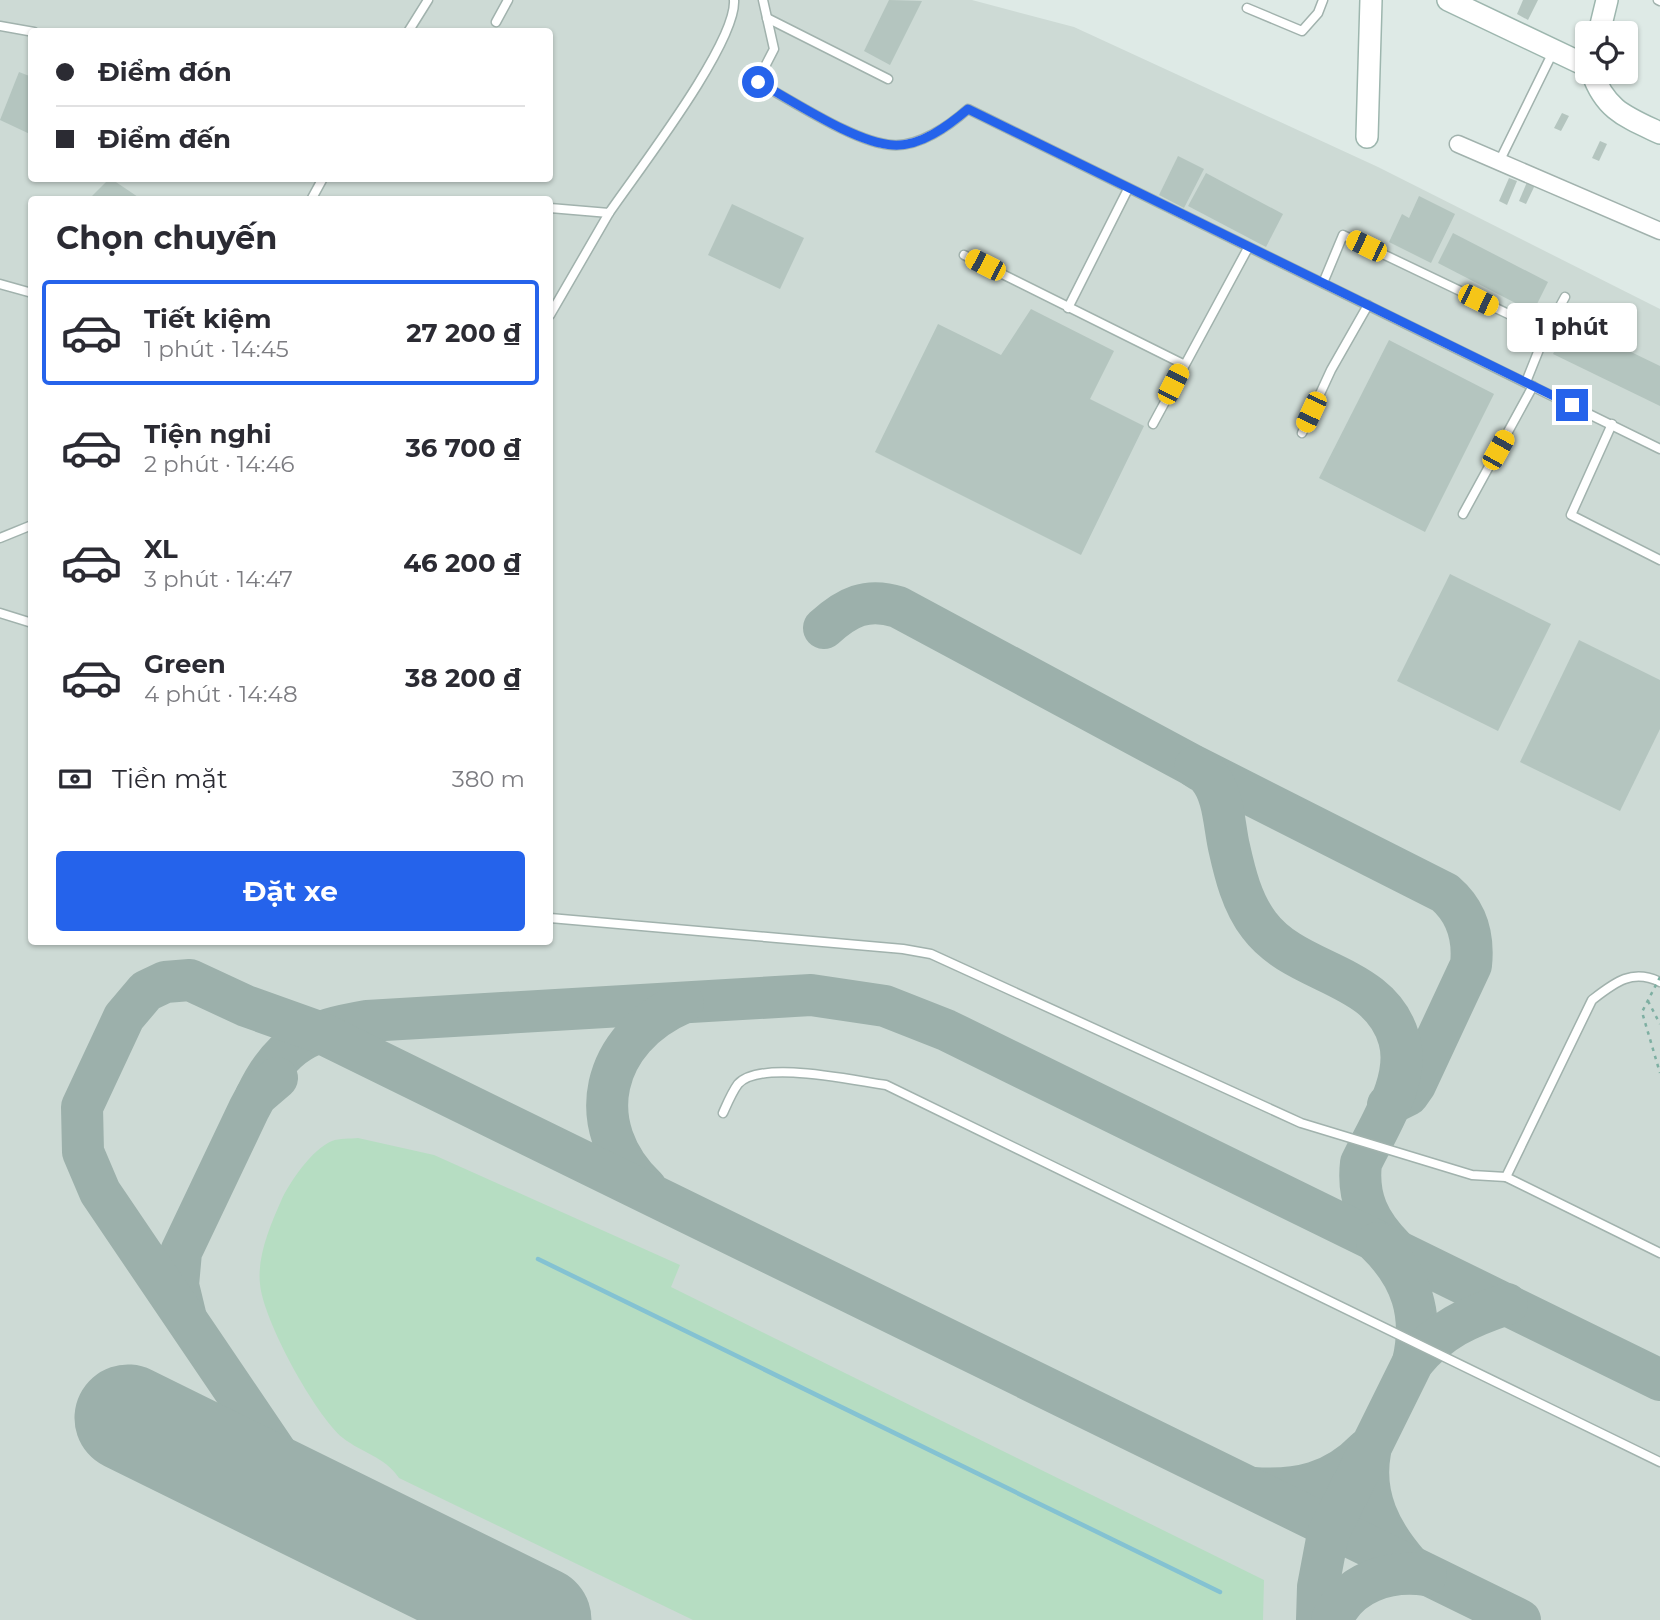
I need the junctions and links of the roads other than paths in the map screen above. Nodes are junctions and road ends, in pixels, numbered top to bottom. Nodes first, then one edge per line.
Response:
1 (428, 0) edge
2 (508, 0) edge
3 (734, 0) edge
4 (762, 0) edge
5 (1323, 0) edge
6 (1371, 0) edge
7 (1607, 0) edge
8 (1456, 2) edge
9 (1247, 8) dead end
10 (766, 18) junction
11 (1602, 21) edge
12 (496, 22) dead end
13 (0, 26) edge
14 (410, 28) edge
15 (28, 31) edge
16 (1553, 51) junction
17 (1575, 61) edge
18 (888, 79) dead end
19 (1596, 84) edge
20 (1660, 133) edge
21 (1367, 136) dead end
22 (1458, 144) dead end
23 (1500, 160) junction
24 (1128, 189) junction
25 (553, 208) edge
26 (609, 213) junction
27 (1660, 231) edge
28 (1248, 248) junction
29 (964, 255) dead end
30 (0, 284) edge
31 (1324, 284) junction
32 (28, 292) edge
33 (1565, 297) dead end
34 (1368, 305) junction
35 (1068, 308) junction
36 (553, 310) edge
37 (1546, 332) junction
38 (1183, 364) junction
39 (1530, 384) junction
40 (1153, 424) dead end
41 (1612, 424) junction
42 (1302, 433) dead end
43 (1660, 449) edge
44 (1463, 514) dead end
45 (28, 527) edge
46 (0, 538) edge
47 (1660, 560) edge
48 (0, 613) edge
49 (28, 622) edge
50 (553, 918) edge
51 (1660, 979) edge
52 (723, 1113) dead end
53 (1506, 1177) junction
54 (1660, 1253) edge
55 (1660, 1462) edge

1 - 14 lane
2 - 12 lane
3 - 26 lane
4 - 10 lane
5 - 9 lane
6 - 21 street
7 - 11 street
8 - 16 street
10 - 18 lane
10 - 24 lane
13 - 15 lane
16 - 17 street
16 - 23 lane
19 - 20 street
22 - 23 street
23 - 27 street
24 - 28 lane
24 - 35 lane
25 - 26 lane
26 - 36 lane
28 - 31 lane
28 - 38 lane
29 - 35 lane
30 - 32 lane
31 - 34 lane
31 - 37 lane
33 - 37 lane
34 - 39 lane
34 - 42 lane
35 - 38 lane
37 - 39 lane
38 - 40 lane
39 - 41 lane
39 - 44 lane
41 - 43 lane
41 - 47 lane
45 - 46 lane
48 - 49 lane
50 - 53 lane
51 - 53 lane
52 - 55 lane
53 - 54 lane

